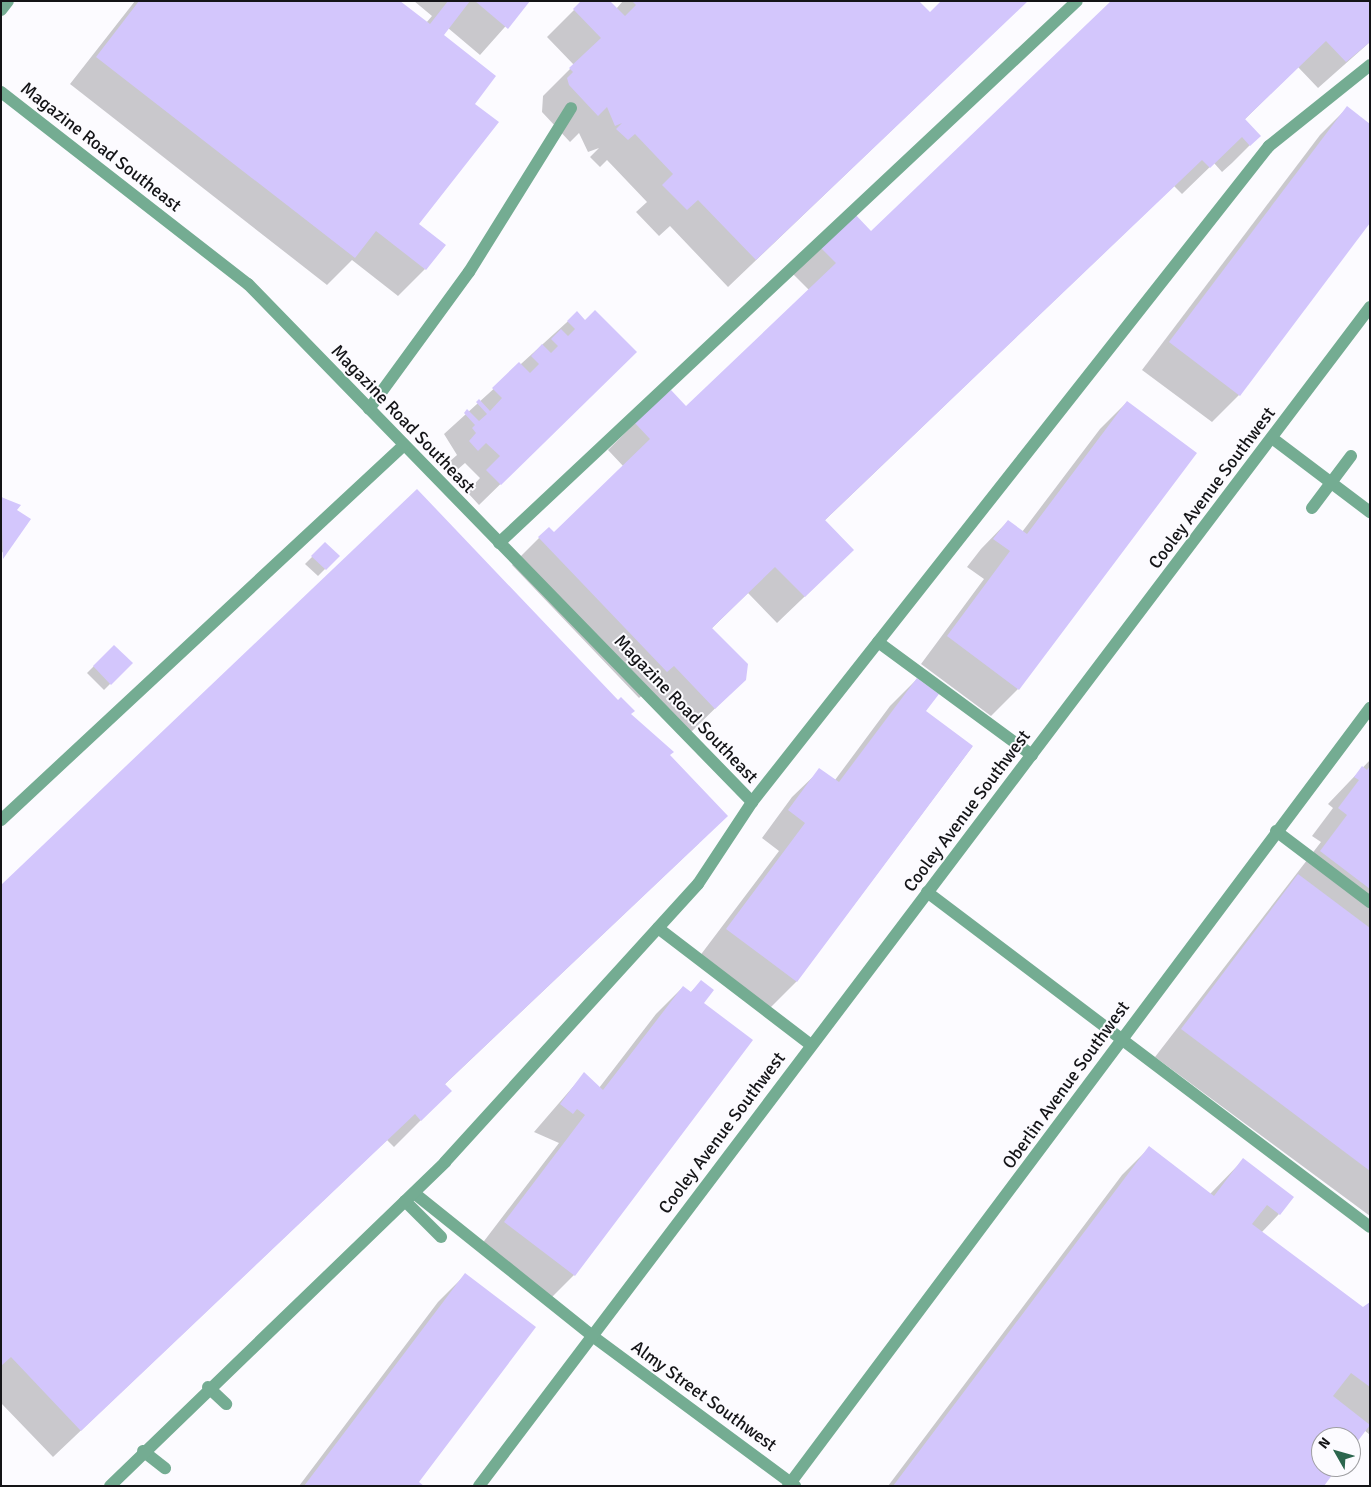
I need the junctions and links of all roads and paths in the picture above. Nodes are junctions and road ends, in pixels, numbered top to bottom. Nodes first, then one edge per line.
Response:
1 (8, 1) edge
2 (1077, 1) edge
3 (1, 10) edge
4 (1370, 65) edge
5 (2, 96) edge
6 (571, 108) dead end
7 (1370, 307) edge
8 (369, 409) junction
9 (1272, 438) junction
10 (404, 445) junction
11 (1352, 456) dead end
12 (1332, 483) junction
13 (1312, 508) dead end
14 (1370, 512) edge
15 (499, 543) junction
16 (878, 642) junction
17 (1370, 708) edge
18 (1032, 755) junction
19 (752, 802) junction
20 (1, 820) edge
21 (1276, 831) junction
22 (928, 892) junction
23 (1370, 902) edge
24 (658, 928) junction
25 (1122, 1038) junction
26 (811, 1045) junction
27 (409, 1197) junction
28 (1370, 1226) edge
29 (440, 1237) dead end
30 (591, 1335) junction
31 (208, 1387) junction
32 (226, 1404) dead end
33 (143, 1451) junction
34 (165, 1468) dead end
35 (791, 1485) edge
36 (110, 1486) edge
37 (479, 1486) edge

1 - 3 lane
2 - 15 lane
4 - 16 lane
5 - 8 lane, Magazine Road Southeast
6 - 8 lane
7 - 9 lane, Cooley Avenue Southwest
8 - 10 lane, Magazine Road Southeast
9 - 12 lane
9 - 18 lane, Cooley Avenue Southwest
10 - 15 lane, Magazine Road Southeast
10 - 20 lane
11 - 12 lane
12 - 13 lane
12 - 14 lane
15 - 19 lane, Magazine Road Southeast
16 - 18 lane
16 - 19 lane
17 - 21 lane, Oberlin Avenue Southwest
18 - 22 lane, Cooley Avenue Southwest
19 - 24 lane
21 - 23 lane
21 - 25 lane, Oberlin Avenue Southwest
22 - 25 lane
22 - 26 lane, Cooley Avenue Southwest
24 - 26 lane
24 - 27 lane
25 - 28 lane
25 - 35 lane, Oberlin Avenue Southwest
26 - 30 lane, Cooley Avenue Southwest
27 - 29 lane
27 - 30 lane, Almy Street Southwest
27 - 31 lane
30 - 35 lane, Almy Street Southwest
30 - 37 lane, Cooley Avenue Southwest
31 - 32 lane
31 - 33 lane
33 - 34 lane
33 - 36 lane

